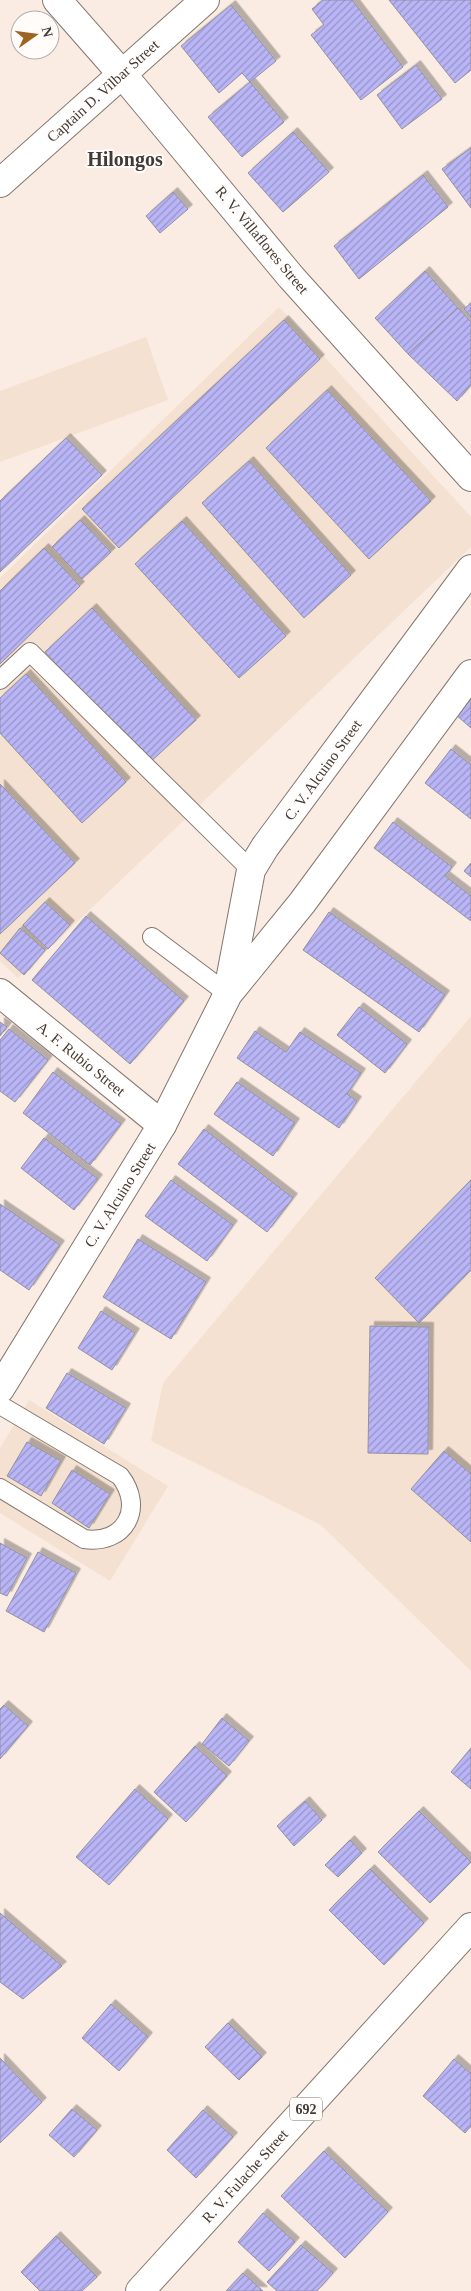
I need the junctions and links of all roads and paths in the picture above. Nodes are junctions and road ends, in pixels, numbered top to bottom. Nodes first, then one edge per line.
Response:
1 (57, 0) edge
2 (205, 0) edge
3 (122, 74) junction
4 (0, 183) edge
5 (471, 477) edge
6 (471, 569) edge
7 (471, 674) edge
8 (0, 680) edge
9 (251, 870) junction
10 (152, 937) dead end
11 (0, 993) edge
12 (228, 994) junction
13 (162, 1125) junction
14 (0, 1389) edge
15 (0, 1405) edge
16 (0, 1488) edge
17 (471, 1927) edge
18 (140, 2291) edge

1 - 3 street, R. V. Villaflores Street
2 - 3 street, Captain D. Vilbar Street
3 - 4 street, Captain D. Vilbar Street
3 - 5 street, R. V. Villaflores Street
6 - 9 street, C. V. Alcuino Street
7 - 12 street, C. V. Alcuino Street
8 - 9 lane
9 - 12 street, C. V. Alcuino Street
10 - 12 lane
11 - 13 street, A. F. Rubio Street
12 - 13 street, C. V. Alcuino Street
13 - 14 street, C. V. Alcuino Street
15 - 16 lane
17 - 18 street, R. V. Fulache Street / 692

